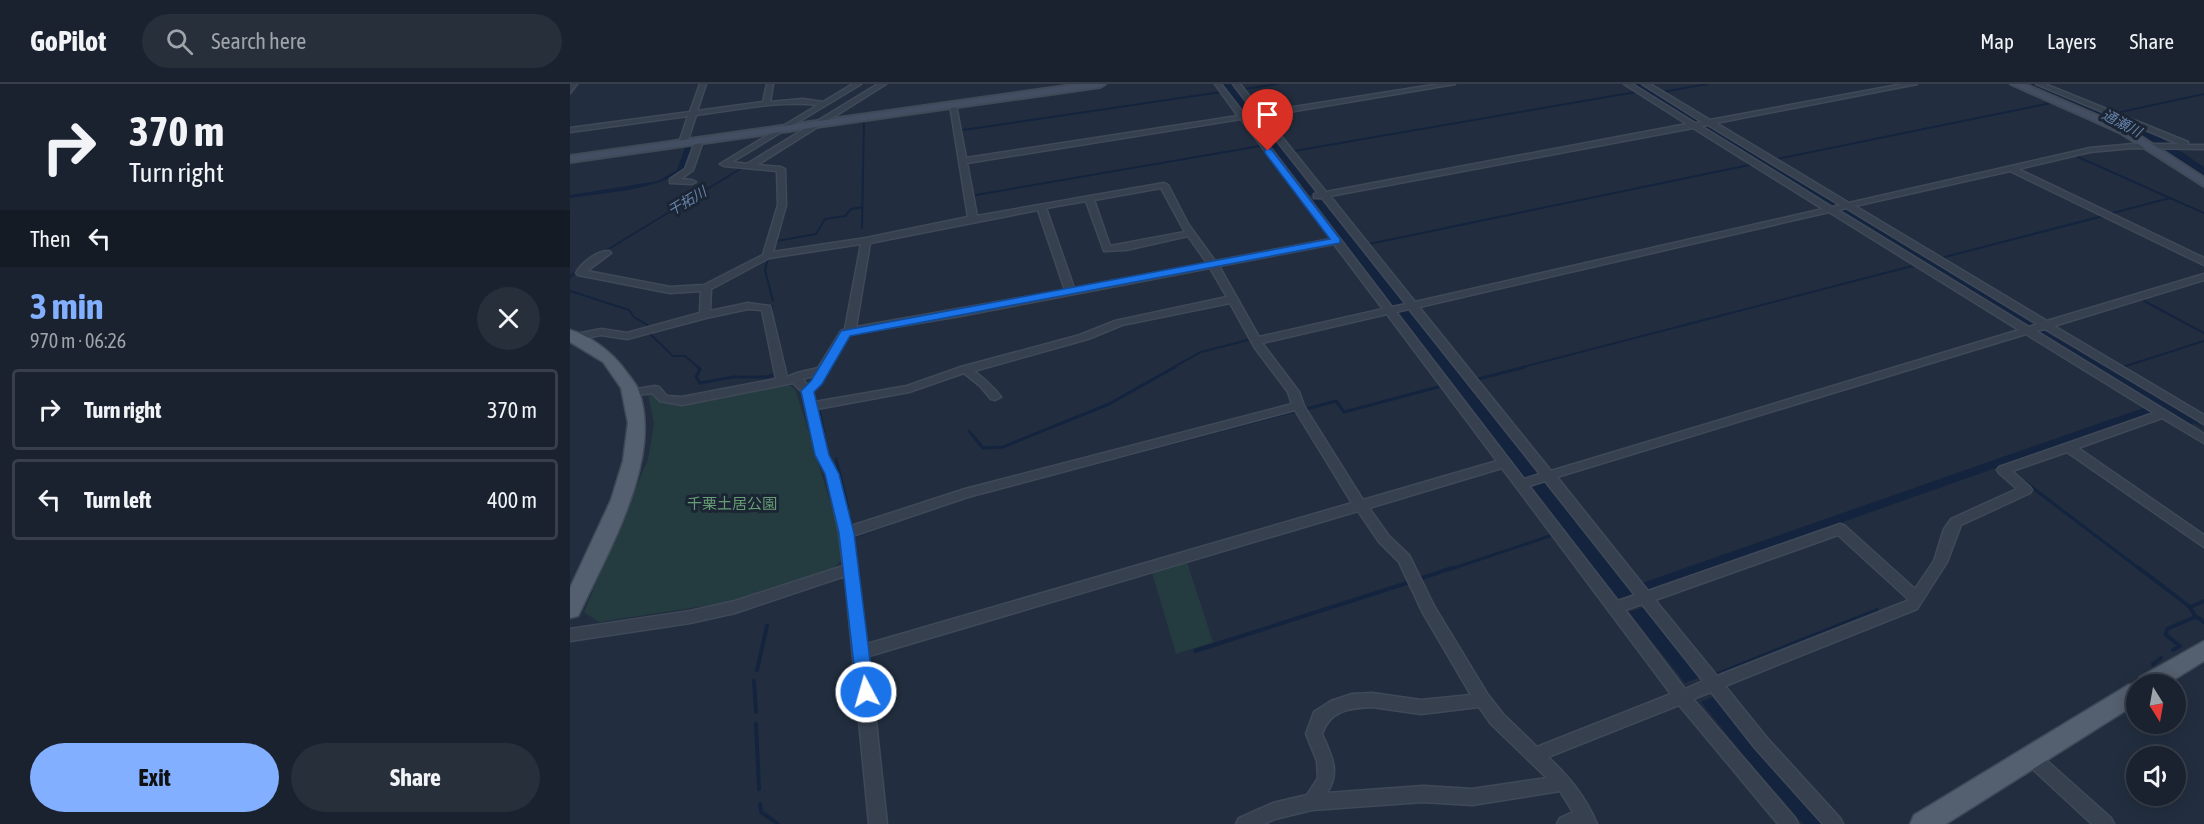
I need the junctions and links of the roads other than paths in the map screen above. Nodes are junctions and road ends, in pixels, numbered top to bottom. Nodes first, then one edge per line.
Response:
1 (574, 84) edge
2 (703, 84) edge
3 (770, 84) edge
4 (842, 84) edge
5 (858, 84) edge
6 (883, 84) edge
7 (1100, 84) edge
8 (1218, 84) edge
9 (1236, 84) edge
10 (1452, 84) edge
11 (1628, 84) edge
12 (1646, 84) edge
13 (1914, 84) edge
14 (2016, 84) edge
15 (2039, 84) edge
16 (570, 91) edge
17 (811, 102) junction
18 (766, 104) junction
19 (825, 104) junction
20 (953, 105) junction
21 (693, 113) junction
22 (1252, 116) junction
23 (818, 124) junction
24 (1702, 124) junction
25 (783, 129) junction
26 (570, 130) edge
27 (699, 141) junction
28 (683, 143) junction
29 (2154, 146) junction
30 (2192, 147) junction
31 (2204, 147) edge
32 (2204, 152) edge
33 (570, 159) edge
34 (964, 161) junction
35 (746, 166) junction
36 (2010, 168) junction
37 (692, 182) dead end
38 (2204, 183) edge
39 (1089, 197) junction
40 (1315, 197) junction
41 (1041, 206) junction
42 (1840, 207) junction
43 (973, 219) junction
44 (1191, 233) junction
45 (866, 241) junction
46 (1336, 241) junction
47 (606, 253) dead end
48 (767, 256) junction
49 (2204, 262) edge
50 (1214, 266) junction
51 (2204, 277) edge
52 (706, 288) junction
53 (1071, 292) junction
54 (1233, 299) junction
55 (1401, 308) junction
56 (705, 315) junction
57 (2038, 328) junction
58 (849, 332) junction
59 (573, 336) edge
60 (1256, 341) junction
61 (965, 369) junction
62 (822, 371) junction
63 (796, 379) junction
64 (782, 380) junction
65 (807, 391) junction
66 (631, 393) junction
67 (995, 397) dead end
68 (812, 406) junction
69 (1298, 406) junction
70 (2163, 414) junction
71 (2201, 428) edge
72 (2068, 447) junction
73 (1505, 463) junction
74 (1547, 476) junction
75 (1521, 484) junction
76 (1360, 505) junction
77 (846, 533) junction
78 (2204, 542) edge
79 (850, 569) junction
80 (1645, 598) junction
81 (1917, 598) junction
82 (1615, 608) junction
83 (570, 610) edge
84 (570, 635) edge
85 (2204, 650) edge
86 (861, 652) junction
87 (2164, 674) edge
88 (1714, 684) junction
89 (1682, 697) junction
90 (2126, 698) edge
91 (1483, 700) junction
92 (1535, 755) junction
93 (2031, 757) junction
94 (1564, 783) junction
95 (1312, 802) junction
96 (1585, 820) edge
97 (878, 824) edge
98 (1245, 824) edge
99 (1566, 824) edge
100 (1789, 824) edge
101 (1834, 824) edge
102 (1923, 824) edge
103 (2105, 824) edge

1 - 16 street
2 - 21 street
3 - 18 street
4 - 17 street
5 - 19 street
6 - 23 street
7 - 20 street
8 - 22 street
9 - 22 street
10 - 22 street
11 - 24 street
12 - 24 street
13 - 24 street
14 - 29 street
15 - 30 street
17 - 18 street
17 - 19 street
18 - 21 street
19 - 25 street
20 - 23 street
20 - 34 street
21 - 26 street
21 - 28 street
22 - 34 street
22 - 40 street
22 - 40 street
23 - 25 street
23 - 35 street
24 - 40 street
24 - 42 street
24 - 42 street
25 - 27 street
25 - 35 street
27 - 28 street
27 - 37 street
28 - 33 street
29 - 30 street
29 - 36 street
29 - 38 street
30 - 31 street
30 - 32 street
34 - 43 street
35 - 48 street
36 - 42 street
36 - 49 street
39 - 41 street
39 - 44 street
39 - 44 street
40 - 46 street
40 - 55 street
41 - 43 street
41 - 53 street
42 - 55 street
42 - 57 street
42 - 57 street
43 - 45 street
44 - 50 street
45 - 48 street
45 - 58 street
46 - 50 street
46 - 55 street
47 - 52 street
48 - 52 street
50 - 53 street
50 - 54 street
51 - 57 street
52 - 56 street
53 - 58 street
54 - 60 street
54 - 61 street
55 - 60 street
55 - 73 street
55 - 74 street
56 - 59 street
56 - 64 street
57 - 70 street
57 - 71 street
57 - 74 street
58 - 62 street
59 - 66 main road
60 - 69 street
61 - 67 street
61 - 68 street
62 - 63 street
62 - 65 street
63 - 64 street
63 - 65 street
64 - 66 street
65 - 68 street
66 - 83 main road
68 - 77 street
69 - 76 street
69 - 77 street
70 - 71 street
70 - 72 street
72 - 78 street
72 - 81 street
73 - 75 street
73 - 76 street
74 - 75 street
74 - 80 street
75 - 82 street
76 - 86 street
76 - 91 street
77 - 79 street
79 - 84 street
79 - 86 street
80 - 81 street
80 - 82 street
80 - 88 street
81 - 88 street
82 - 89 street
85 - 87 main road
86 - 97 street
88 - 89 street
88 - 101 street
89 - 92 street
89 - 100 street
90 - 93 main road
91 - 92 street
91 - 95 street
92 - 94 street
93 - 102 main road
93 - 103 street
94 - 95 street
94 - 96 street
95 - 98 street
96 - 99 street

